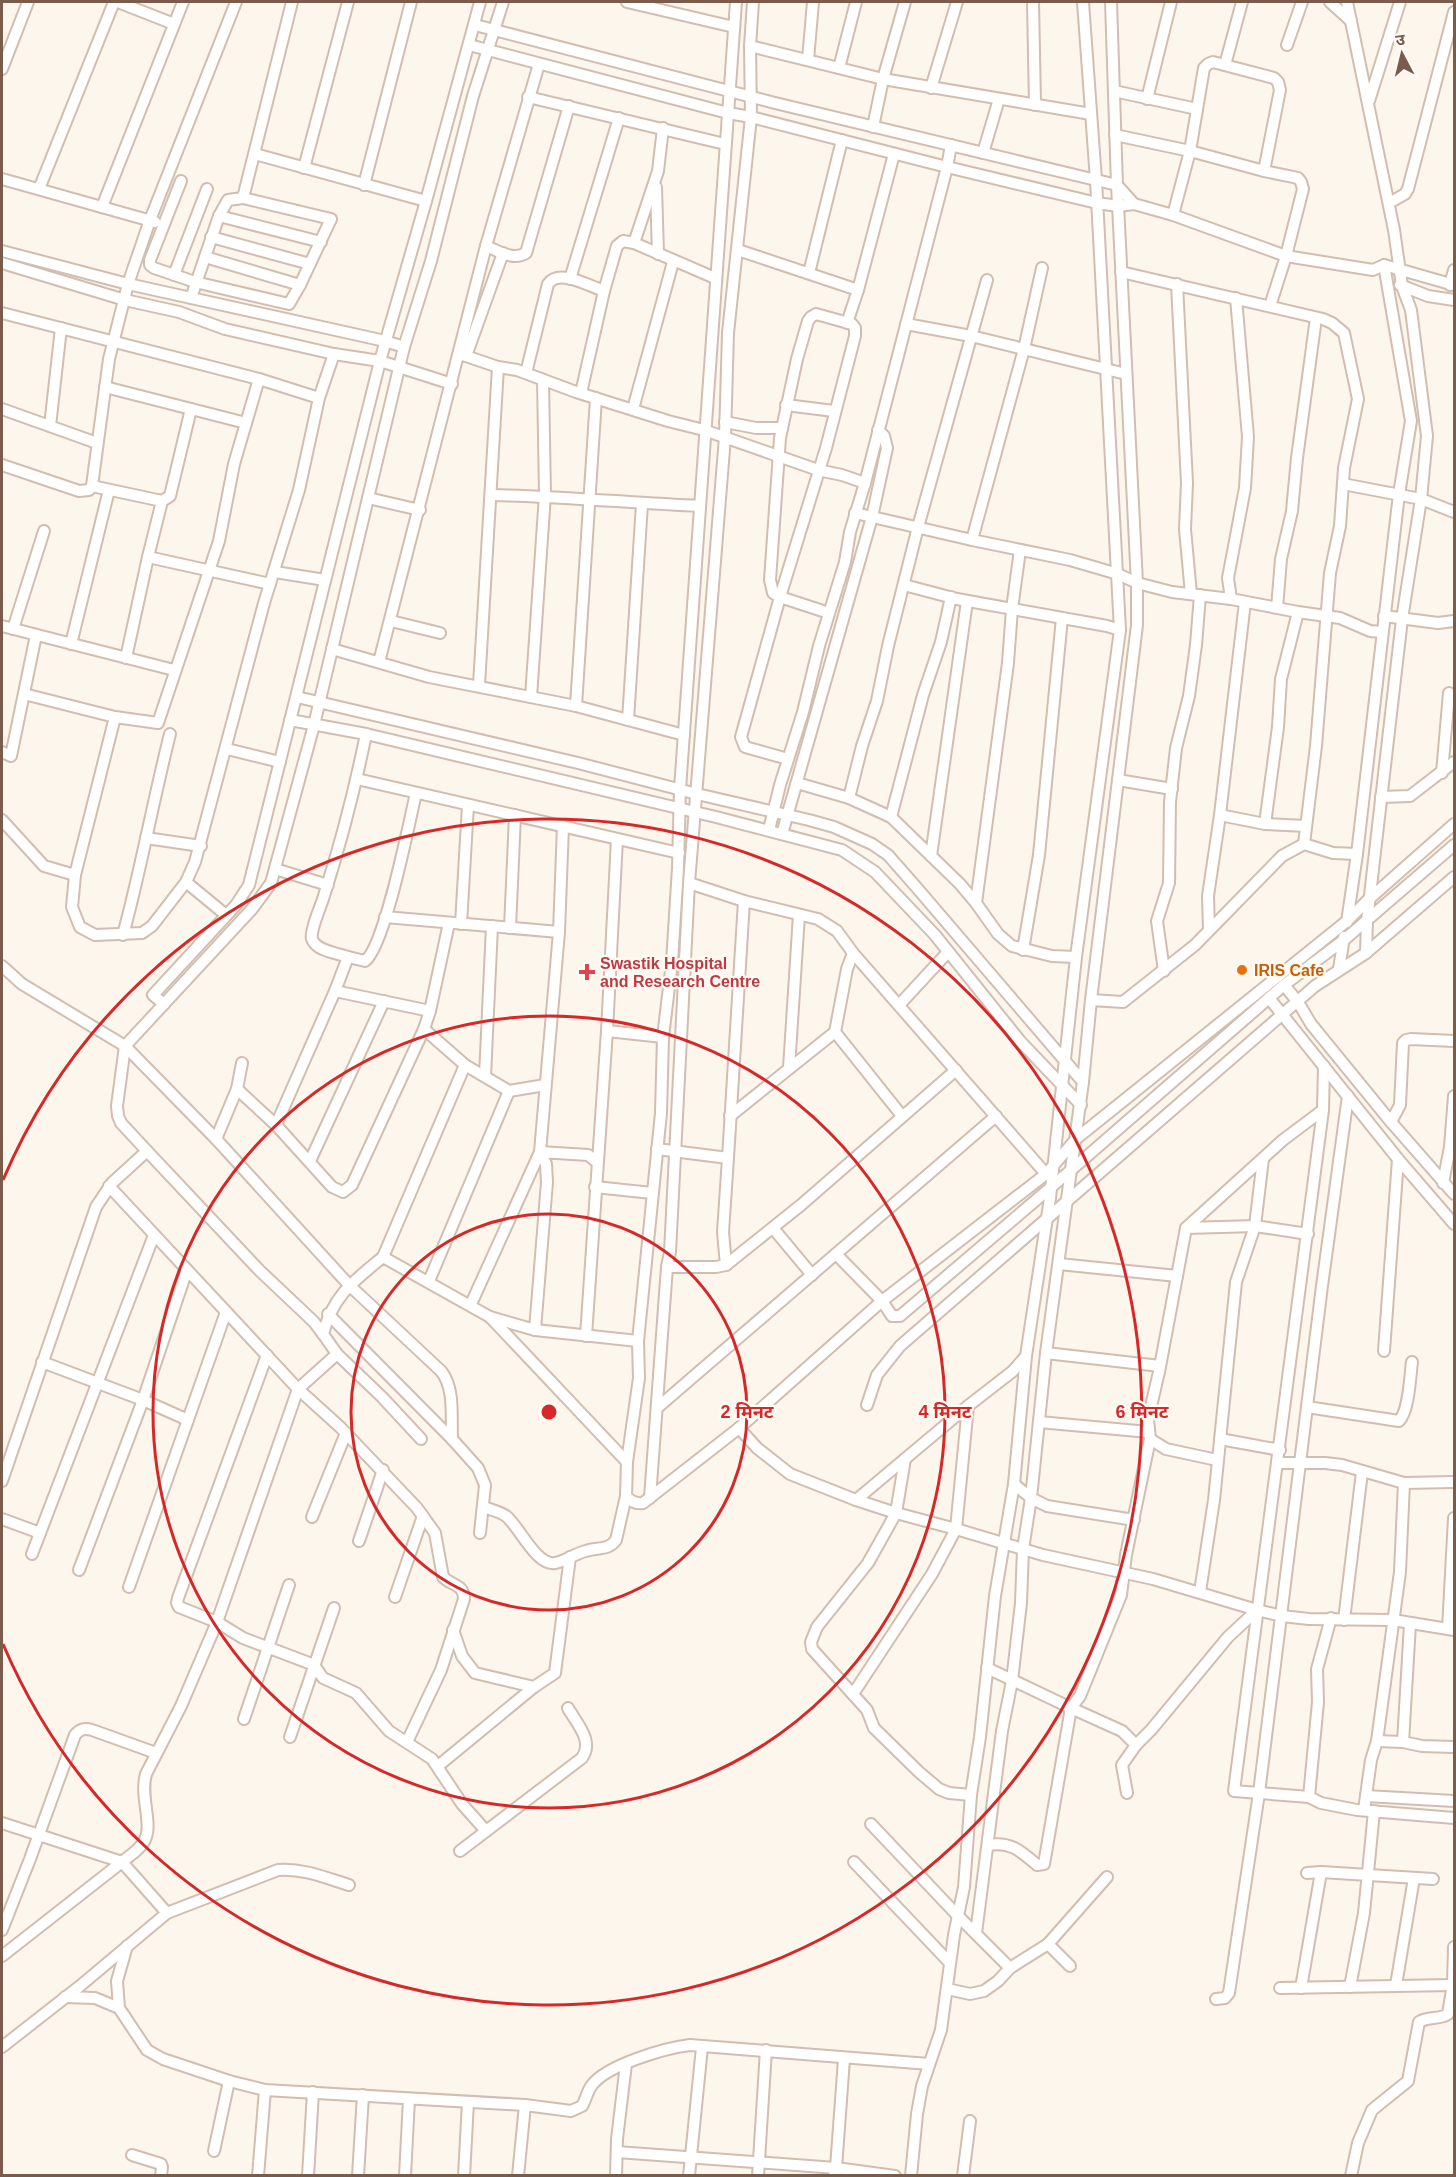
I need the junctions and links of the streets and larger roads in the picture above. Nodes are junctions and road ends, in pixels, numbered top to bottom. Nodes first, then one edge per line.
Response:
1 (28, 2) edge
2 (116, 2) edge
3 (183, 2) edge
4 (236, 2) edge
5 (292, 2) edge
6 (348, 2) edge
7 (411, 2) edge
8 (480, 2) edge
9 (503, 2) edge
10 (627, 2) edge
11 (736, 2) edge
12 (753, 2) edge
13 (813, 2) edge
14 (856, 2) edge
15 (905, 2) edge
16 (957, 2) edge
17 (1033, 2) edge
18 (1083, 2) edge
19 (1111, 2) edge
20 (1171, 2) edge
21 (1242, 2) edge
22 (1302, 2) edge
23 (1330, 2) edge
24 (1347, 2) edge
25 (1400, 2) edge
26 (672, 7) edge
27 (1455, 12) edge
28 (1351, 21) junction
29 (174, 24) junction
30 (475, 26) junction
31 (734, 27) junction
32 (495, 30) junction
33 (469, 45) junction
34 (1287, 45) dead end
35 (750, 46) junction
36 (488, 48) junction
37 (808, 60) junction
38 (539, 64) junction
39 (1225, 65) junction
40 (839, 68) junction
41 (2, 69) edge
42 (883, 79) junction
43 (931, 88) junction
44 (730, 91) junction
45 (1114, 91) junction
46 (528, 97) junction
47 (752, 97) junction
48 (999, 99) junction
49 (1147, 99) junction
50 (1368, 104) junction
51 (1035, 105) junction
52 (569, 106) junction
53 (1197, 109) junction
54 (728, 113) junction
55 (1091, 114) junction
56 (752, 117) junction
57 (619, 118) junction
58 (873, 127) junction
59 (663, 128) junction
60 (1115, 135) junction
61 (842, 140) junction
62 (725, 144) junction
63 (951, 145) junction
64 (1190, 151) junction
65 (983, 153) junction
66 (255, 154) junction
67 (894, 154) junction
68 (947, 167) junction
69 (304, 168) junction
70 (1264, 171) junction
71 (2, 179) edge
72 (655, 180) junction
73 (1096, 180) junction
74 (181, 181) dead end
75 (364, 185) junction
76 (1117, 185) junction
77 (39, 189) junction
78 (207, 189) dead end
79 (243, 198) junction
80 (426, 201) junction
81 (1097, 203) junction
82 (1389, 203) junction
83 (1134, 204) junction
84 (1118, 206) junction
85 (102, 207) junction
86 (1173, 215) junction
87 (219, 216) junction
88 (150, 220) junction
89 (164, 224) junction
90 (212, 237) junction
91 (321, 242) junction
92 (634, 243) junction
93 (486, 246) junction
94 (738, 250) junction
95 (2, 251) edge
96 (503, 253) junction
97 (657, 254) junction
98 (1286, 256) junction
99 (204, 257) junction
100 (673, 262) junction
101 (2, 263) edge
102 (310, 264) junction
103 (1384, 265) junction
104 (1042, 268) dead end
105 (1400, 269) junction
106 (1373, 270) junction
107 (1455, 270) edge
108 (1121, 272) junction
109 (808, 273) junction
110 (174, 274) junction
111 (715, 278) junction
112 (570, 279) junction
113 (987, 280) dead end
114 (195, 282) junction
115 (128, 284) junction
116 (1177, 284) junction
117 (300, 285) junction
118 (1387, 285) junction
119 (1453, 285) edge
120 (1402, 286) junction
121 (858, 290) junction
122 (604, 291) junction
123 (191, 298) junction
124 (1236, 298) junction
125 (125, 300) junction
126 (1455, 300) edge
127 (1270, 306) junction
128 (2, 313) edge
129 (1316, 318) junction
130 (848, 322) junction
131 (906, 324) junction
132 (61, 328) junction
133 (971, 336) junction
134 (385, 341) junction
135 (113, 342) junction
136 (404, 347) junction
137 (1024, 349) junction
138 (334, 354) junction
139 (463, 355) junction
140 (380, 360) junction
141 (399, 366) junction
142 (498, 367) junction
143 (1106, 368) junction
144 (526, 373) junction
145 (1126, 374) junction
146 (259, 379) junction
147 (543, 380) junction
148 (452, 384) junction
149 (105, 387) junction
150 (581, 393) junction
151 (319, 398) junction
152 (596, 398) junction
153 (786, 405) junction
154 (2, 409) edge
155 (191, 409) junction
156 (633, 410) junction
157 (834, 411) junction
158 (725, 422) junction
159 (246, 423) junction
160 (50, 426) junction
161 (782, 428) junction
162 (704, 430) junction
163 (878, 430) junction
164 (725, 437) junction
165 (97, 443) junction
166 (779, 455) junction
167 (2, 465) edge
168 (818, 470) junction
169 (865, 483) junction
170 (1343, 484) junction
171 (92, 486) junction
172 (109, 490) junction
173 (1399, 494) junction
174 (491, 495) junction
175 (545, 495) junction
176 (368, 498) junction
177 (1421, 499) junction
178 (589, 500) junction
179 (162, 501) junction
180 (642, 504) junction
181 (700, 506) junction
182 (420, 510) junction
183 (1455, 512) edge
184 (855, 513) junction
185 (872, 517) junction
186 (918, 527) junction
187 (44, 531) dead end
188 (972, 540) junction
189 (1020, 550) junction
190 (148, 557) junction
191 (209, 571) junction
192 (274, 572) junction
193 (1118, 574) junction
194 (325, 580) junction
195 (1137, 583) junction
196 (270, 584) junction
197 (904, 585) junction
198 (1195, 595) junction
199 (780, 597) junction
200 (951, 597) junction
201 (1231, 599) junction
202 (967, 601) junction
203 (1245, 602) junction
204 (1277, 608) junction
205 (1012, 609) junction
206 (1298, 612) junction
207 (830, 613) junction
208 (1327, 616) junction
209 (1384, 616) junction
210 (1062, 618) junction
211 (1402, 619) junction
212 (391, 621) junction
213 (1455, 621) edge
214 (2, 626) edge
215 (13, 629) junction
216 (1120, 630) junction
217 (1382, 632) junction
218 (440, 633) dead end
219 (36, 635) junction
220 (71, 644) junction
221 (332, 649) junction
222 (126, 658) junction
223 (380, 663) junction
224 (174, 670) junction
225 (479, 685) junction
226 (1449, 693) dead end
227 (24, 694) junction
228 (297, 697) junction
229 (531, 697) junction
230 (319, 703) junction
231 (576, 706) junction
232 (115, 717) junction
233 (290, 720) junction
234 (628, 720) junction
235 (314, 724) junction
236 (170, 734) dead end
237 (366, 734) junction
238 (684, 735) junction
239 (227, 749) junction
240 (2, 752) edge
241 (788, 759) junction
242 (280, 762) junction
243 (1455, 762) edge
244 (1442, 772) junction
245 (357, 779) junction
246 (1118, 780) junction
247 (797, 783) junction
248 (680, 789) junction
249 (1172, 789) junction
250 (416, 793) junction
251 (697, 794) junction
252 (1381, 797) junction
253 (849, 798) junction
254 (468, 805) junction
255 (679, 809) junction
256 (774, 811) junction
257 (696, 812) junction
258 (515, 815) junction
259 (788, 815) junction
260 (1220, 815) junction
261 (891, 817) junction
262 (2, 820) edge
263 (1265, 824) junction
264 (1455, 824) edge
265 (563, 826) junction
266 (1306, 826) junction
267 (769, 830) junction
268 (782, 834) junction
269 (146, 838) junction
270 (617, 839) junction
271 (1304, 844) junction
272 (1455, 845) edge
273 (201, 846) junction
274 (679, 853) junction
275 (1357, 854) junction
276 (931, 856) junction
277 (275, 868) junction
278 (75, 875) junction
279 (1455, 877) edge
280 (186, 882) junction
281 (689, 884) junction
282 (328, 885) junction
283 (1369, 899) junction
284 (744, 901) junction
285 (976, 903) junction
286 (226, 915) junction
287 (799, 915) junction
288 (385, 917) junction
289 (1347, 921) junction
290 (1366, 921) junction
291 (455, 923) junction
292 (492, 926) junction
293 (510, 928) junction
294 (1209, 930) junction
295 (559, 932) junction
296 (123, 935) junction
297 (1344, 940) junction
298 (1023, 950) junction
299 (948, 952) junction
300 (853, 953) junction
301 (1366, 953) junction
302 (348, 957) junction
303 (1076, 957) junction
304 (2, 966) edge
305 (1340, 969) junction
306 (1164, 970) junction
307 (1284, 985) junction
308 (335, 991) junction
309 (1269, 998) junction
310 (1091, 1000) junction
311 (384, 1001) junction
312 (1298, 1002) junction
313 (164, 1004) junction
314 (900, 1004) junction
315 (430, 1011) junction
316 (1283, 1015) junction
317 (424, 1029) junction
318 (607, 1031) junction
319 (835, 1032) junction
320 (663, 1036) junction
321 (1455, 1041) edge
322 (125, 1046) junction
323 (242, 1063) dead end
324 (1065, 1063) junction
325 (465, 1065) junction
326 (1324, 1066) junction
327 (789, 1068) junction
328 (956, 1070) junction
329 (484, 1076) junction
330 (1083, 1082) junction
331 (545, 1085) junction
332 (1062, 1087) junction
333 (237, 1089) junction
334 (508, 1091) junction
335 (1348, 1096) junction
336 (1455, 1096) edge
337 (1081, 1105) junction
338 (1323, 1110) junction
339 (730, 1116) junction
340 (902, 1116) junction
341 (996, 1116) junction
342 (1391, 1122) junction
343 (276, 1125) junction
344 (1077, 1138) junction
345 (216, 1139) junction
346 (657, 1149) junction
347 (147, 1151) junction
348 (540, 1152) junction
349 (675, 1152) junction
350 (728, 1158) junction
351 (1263, 1159) junction
352 (1398, 1159) junction
353 (310, 1161) junction
354 (597, 1162) junction
355 (1054, 1165) junction
356 (1071, 1171) junction
357 (1046, 1174) junction
358 (1443, 1183) junction
359 (109, 1186) junction
360 (1052, 1186) junction
361 (595, 1187) junction
362 (652, 1193) junction
363 (1455, 1194) edge
364 (1066, 1201) junction
365 (1046, 1220) junction
366 (1455, 1224) edge
367 (1255, 1226) junction
368 (773, 1228) junction
369 (1186, 1228) junction
370 (1308, 1234) junction
371 (154, 1235) junction
372 (836, 1254) junction
373 (383, 1257) junction
374 (1059, 1264) junction
375 (726, 1265) junction
376 (667, 1267) junction
377 (188, 1270) junction
378 (812, 1275) junction
379 (1177, 1276) junction
380 (429, 1281) junction
381 (349, 1285) junction
382 (882, 1302) junction
383 (471, 1304) junction
384 (226, 1312) junction
385 (328, 1314) junction
386 (490, 1317) junction
387 (535, 1330) junction
388 (323, 1334) junction
389 (585, 1336) junction
390 (638, 1341) junction
391 (1384, 1351) dead end
392 (1046, 1353) junction
393 (337, 1354) junction
394 (267, 1355) junction
395 (1026, 1356) junction
396 (42, 1362) junction
397 (1412, 1362) dead end
398 (1160, 1366) junction
399 (639, 1378) junction
400 (659, 1381) junction
401 (97, 1384) junction
402 (298, 1389) junction
403 (143, 1400) junction
404 (867, 1405) dead end
405 (968, 1406) junction
406 (1307, 1407) junction
407 (657, 1408) junction
408 (188, 1420) junction
409 (1039, 1422) junction
410 (739, 1428) junction
411 (346, 1433) junction
412 (1150, 1436) junction
413 (452, 1438) junction
414 (421, 1439) dead end
415 (1220, 1439) junction
416 (1280, 1450) junction
417 (905, 1459) junction
418 (1217, 1460) junction
419 (627, 1462) junction
420 (1300, 1462) junction
421 (1278, 1463) junction
422 (383, 1470) junction
423 (1362, 1472) junction
424 (2, 1481) edge
425 (1455, 1482) edge
426 (1014, 1484) junction
427 (1404, 1484) junction
428 (626, 1496) junction
429 (650, 1498) junction
430 (1031, 1498) junction
431 (856, 1500) junction
432 (484, 1507) junction
433 (896, 1513) junction
434 (423, 1516) junction
435 (312, 1517) dead end
436 (1455, 1518) edge
437 (2, 1519) edge
438 (1134, 1520) junction
439 (956, 1529) junction
440 (40, 1533) junction
441 (480, 1533) dead end
442 (359, 1541) dead end
443 (1005, 1543) junction
444 (1023, 1549) junction
445 (32, 1554) dead end
446 (570, 1557) junction
447 (79, 1569) dead end
448 (1124, 1574) junction
449 (289, 1586) dead end
450 (129, 1587) dead end
451 (1200, 1592) junction
452 (395, 1597) dead end
453 (334, 1608) dead end
454 (1257, 1610) junction
455 (1282, 1616) junction
456 (1331, 1618) junction
457 (1344, 1620) junction
458 (1393, 1620) junction
459 (217, 1622) junction
460 (1410, 1624) junction
461 (1451, 1629) edge
462 (453, 1630) junction
463 (267, 1647) junction
464 (314, 1665) junction
465 (987, 1668) junction
466 (1012, 1681) junction
467 (534, 1687) junction
468 (853, 1694) junction
469 (568, 1708) dead end
470 (1071, 1708) junction
471 (244, 1719) dead end
472 (290, 1737) dead end
473 (1377, 1741) junction
474 (407, 1742) junction
475 (1403, 1742) junction
476 (1136, 1744) junction
477 (1455, 1746) edge
478 (156, 1753) junction
479 (438, 1766) junction
480 (1127, 1793) dead end
481 (1259, 1793) junction
482 (971, 1795) junction
483 (1366, 1796) junction
484 (1310, 1797) junction
485 (1455, 1801) edge
486 (1369, 1811) junction
487 (1455, 1818) edge
488 (2, 1823) edge
489 (871, 1824) dead end
490 (486, 1831) junction
491 (37, 1834) junction
492 (988, 1845) junction
493 (460, 1851) dead end
494 (122, 1862) junction
495 (854, 1862) dead end
496 (1321, 1872) junction
497 (1307, 1873) dead end
498 (1368, 1876) junction
499 (1107, 1877) dead end
500 (1414, 1878) junction
501 (1433, 1879) dead end
502 (349, 1885) dead end
503 (167, 1913) junction
504 (958, 1916) junction
505 (2, 1930) edge
506 (976, 1934) junction
507 (1048, 1944) junction
508 (127, 1946) junction
509 (1455, 1947) edge
510 (2, 1956) edge
511 (950, 1963) junction
512 (1070, 1966) dead end
513 (1010, 1968) junction
514 (1454, 1984) edge
515 (1396, 1985) junction
516 (1280, 1988) dead end
517 (1301, 1988) junction
518 (1350, 1988) junction
519 (947, 1989) junction
520 (65, 1997) junction
521 (1216, 1999) dead end
522 (119, 2008) junction
523 (2, 2046) edge
524 (702, 2047) junction
525 (766, 2050) junction
526 (844, 2059) junction
527 (626, 2064) junction
528 (929, 2064) junction
529 (229, 2081) junction
530 (265, 2090) junction
531 (313, 2092) junction
532 (363, 2095) junction
533 (409, 2099) junction
534 (468, 2102) junction
535 (525, 2105) junction
536 (970, 2121) dead end
537 (214, 2151) dead end
538 (617, 2152) junction
539 (132, 2154) dead end
540 (690, 2157) junction
541 (759, 2162) junction
542 (835, 2172) edge
543 (161, 2175) edge
544 (258, 2175) edge
545 (308, 2175) edge
546 (358, 2175) edge
547 (405, 2175) edge
548 (464, 2175) edge
549 (518, 2175) edge
550 (616, 2175) edge
551 (689, 2175) edge
552 (758, 2175) edge
553 (895, 2175) edge
554 (911, 2175) edge
555 (963, 2175) edge
556 (1351, 2175) edge

1 - 41 street
2 - 29 street
2 - 77 street
3 - 29 street
4 - 88 street
5 - 66 street
6 - 69 street
7 - 75 street
8 - 30 street
9 - 32 street
10 - 26 street
11 - 31 street
12 - 35 street
13 - 37 street
14 - 40 street
15 - 42 street
16 - 43 street
17 - 51 street
18 - 55 street
19 - 45 street
20 - 49 street
21 - 39 street
22 - 34 street
23 - 28 street
24 - 28 street
25 - 50 street
26 - 31 street
27 - 82 street
28 - 50 street
29 - 85 street
30 - 32 street
30 - 33 street
31 - 44 street
32 - 36 street
32 - 44 street
33 - 36 street
33 - 80 street
35 - 37 street
35 - 47 street
36 - 38 street
36 - 136 street
37 - 40 street
38 - 46 street
38 - 54 street
39 - 53 street
39 - 70 street
40 - 42 street
42 - 43 street
42 - 58 street
43 - 48 street
44 - 47 street
44 - 54 street
45 - 49 street
45 - 60 street
46 - 52 street
46 - 93 street
47 - 56 street
47 - 58 street
48 - 51 street
48 - 65 street
49 - 53 street
50 - 82 street
51 - 55 street
52 - 57 street
52 - 96 street
53 - 64 street
54 - 56 street
54 - 62 street
55 - 73 street
56 - 61 street
56 - 94 street
57 - 59 street
57 - 112 street
58 - 63 street
59 - 62 street
59 - 72 street
60 - 64 street
60 - 76 street
61 - 67 street
61 - 109 street
62 - 111 street
63 - 65 street
63 - 68 street
64 - 70 street
64 - 86 street
65 - 73 street
66 - 69 street
66 - 79 street
67 - 68 street
67 - 121 street
68 - 81 street
68 - 131 street
69 - 75 street
70 - 98 street
71 - 77 street
72 - 92 street
72 - 97 street
73 - 76 street
73 - 81 street
74 - 89 street
75 - 80 street
76 - 83 street
76 - 84 street
77 - 85 street
78 - 110 street
79 - 87 street
79 - 91 street
80 - 134 street
81 - 84 street
81 - 143 street
82 - 105 street
83 - 84 street
83 - 86 street
84 - 108 street
85 - 88 street
86 - 98 street
87 - 90 street
87 - 91 street
88 - 89 street
88 - 115 street
89 - 110 street
90 - 99 street
90 - 102 street
91 - 102 street
92 - 97 street
92 - 122 street
93 - 96 street
93 - 139 street
94 - 109 street
94 - 158 street
95 - 115 street
96 - 139 street
97 - 100 street
98 - 106 street
98 - 127 street
99 - 114 street
99 - 117 street
100 - 111 street
100 - 156 street
101 - 125 street
102 - 117 street
103 - 105 street
103 - 106 street
103 - 118 street
104 - 137 street
105 - 119 street
105 - 120 street
106 - 118 street
107 - 119 street
108 - 116 street
108 - 145 street
109 - 121 street
110 - 114 street
111 - 162 street
112 - 122 street
112 - 144 street
113 - 133 street
114 - 117 street
114 - 123 street
115 - 123 street
115 - 125 street
116 - 124 street
116 - 198 street
118 - 120 street
118 - 173 street
120 - 126 street
120 - 177 street
121 - 130 street
122 - 150 street
123 - 134 street
124 - 127 street
124 - 201 street
125 - 135 street
125 - 138 street
127 - 129 street
128 - 132 street
129 - 170 street
129 - 204 street
130 - 153 street
130 - 157 street
131 - 133 street
131 - 163 street
132 - 135 street
132 - 160 street
133 - 137 street
133 - 186 street
134 - 136 street
134 - 140 street
135 - 146 street
135 - 149 street
136 - 141 street
137 - 143 street
137 - 188 street
138 - 140 street
138 - 151 street
139 - 142 street
139 - 148 street
140 - 141 street
140 - 194 street
141 - 148 street
141 - 176 street
142 - 144 street
142 - 174 street
143 - 145 street
143 - 193 street
144 - 147 street
145 - 195 street
146 - 151 street
146 - 159 street
147 - 150 street
147 - 175 street
148 - 182 street
149 - 155 street
149 - 165 street
150 - 152 street
151 - 192 street
152 - 156 street
152 - 178 street
153 - 157 street
153 - 161 street
154 - 160 street
155 - 159 street
155 - 179 street
156 - 162 street
157 - 168 street
158 - 161 street
158 - 164 street
159 - 191 street
160 - 165 street
161 - 166 street
162 - 164 street
162 - 181 street
163 - 169 street
163 - 185 street
164 - 166 street
164 - 251 street
165 - 171 street
166 - 168 street
166 - 199 street
167 - 171 street
168 - 169 street
168 - 199 street
169 - 184 street
170 - 173 street
170 - 208 street
171 - 172 street
172 - 179 street
172 - 220 street
173 - 177 street
173 - 209 street
174 - 175 street
174 - 225 street
175 - 178 street
175 - 229 street
176 - 182 street
176 - 221 street
177 - 183 street
177 - 211 street
178 - 180 street
178 - 231 street
179 - 190 street
180 - 181 street
180 - 234 street
181 - 238 street
182 - 212 street
184 - 185 street
184 - 207 street
185 - 186 street
185 - 247 street
186 - 188 street
186 - 197 street
187 - 215 street
188 - 189 street
189 - 193 street
189 - 205 street
190 - 191 street
190 - 222 street
191 - 196 street
191 - 224 street
192 - 194 street
192 - 196 street
193 - 195 street
193 - 216 street
194 - 228 street
195 - 198 street
195 - 246 street
196 - 239 street
197 - 200 street
197 - 253 street
198 - 201 street
198 - 249 street
199 - 207 street
199 - 241 street
200 - 202 street
200 - 261 street
201 - 203 street
202 - 205 street
202 - 276 street
203 - 204 street
203 - 260 street
204 - 206 street
205 - 210 street
205 - 285 street
206 - 208 street
206 - 263 street
207 - 241 street
208 - 217 street
208 - 266 street
209 - 211 street
209 - 217 street
210 - 216 street
210 - 298 street
211 - 213 street
211 - 252 street
212 - 218 street
212 - 223 street
214 - 215 street
215 - 219 street
216 - 303 street
217 - 275 street
219 - 220 street
219 - 227 street
220 - 222 street
221 - 223 street
221 - 230 street
222 - 224 street
223 - 225 street
224 - 232 street
225 - 229 street
226 - 244 street
227 - 232 street
227 - 240 street
228 - 230 street
228 - 233 street
229 - 231 street
230 - 235 street
230 - 248 street
231 - 234 street
232 - 278 street
233 - 235 street
233 - 242 street
234 - 238 street
235 - 237 street
235 - 277 street
236 - 269 street
237 - 245 street
237 - 255 street
238 - 248 street
239 - 242 street
239 - 273 street
241 - 256 street
242 - 286 street
243 - 244 street
244 - 252 street
245 - 250 street
245 - 282 street
246 - 249 street
246 - 310 street
247 - 253 street
247 - 259 street
248 - 251 street
248 - 255 street
249 - 306 street
250 - 254 street
250 - 288 street
251 - 256 street
251 - 257 street
252 - 283 street
253 - 261 street
254 - 258 street
254 - 291 street
255 - 257 street
255 - 274 street
256 - 259 street
256 - 267 street
257 - 267 street
257 - 281 street
258 - 265 street
258 - 293 street
259 - 268 street
259 - 324 street
260 - 263 street
260 - 294 street
261 - 276 street
262 - 278 street
263 - 266 street
264 - 283 street
265 - 270 street
265 - 295 street
266 - 271 street
267 - 268 street
268 - 299 street
269 - 273 street
269 - 296 street
270 - 274 street
270 - 318 street
271 - 275 street
271 - 294 street
272 - 290 street
273 - 280 street
274 - 320 street
275 - 289 street
276 - 285 street
277 - 282 street
277 - 313 street
278 - 296 street
279 - 301 street
280 - 286 street
280 - 296 street
281 - 284 street
281 - 349 street
282 - 302 street
283 - 289 street
283 - 290 street
284 - 287 street
284 - 339 street
285 - 298 street
286 - 313 street
287 - 300 street
287 - 327 street
288 - 291 street
288 - 302 street
289 - 297 street
289 - 344 street
290 - 297 street
290 - 301 street
291 - 292 street
291 - 315 street
292 - 293 street
292 - 329 street
293 - 295 street
294 - 306 street
295 - 331 street
297 - 305 street
297 - 307 street
298 - 303 street
299 - 314 street
299 - 332 street
300 - 314 street
300 - 319 street
301 - 305 street
302 - 308 street
303 - 324 street
304 - 322 street
305 - 312 street
306 - 310 street
307 - 309 street
307 - 312 street
308 - 311 street
308 - 343 street
309 - 316 street
309 - 356 street
310 - 330 street
311 - 315 street
311 - 353 street
312 - 316 street
312 - 342 street
313 - 322 street
314 - 328 street
315 - 317 street
316 - 326 street
316 - 364 street
317 - 325 street
317 - 353 street
318 - 320 street
318 - 354 street
319 - 327 street
319 - 340 street
320 - 346 street
321 - 342 street
322 - 345 street
322 - 347 street
323 - 333 street
324 - 330 street
324 - 332 street
325 - 329 street
325 - 373 street
326 - 335 street
326 - 338 street
327 - 339 street
328 - 340 street
328 - 341 street
329 - 334 street
330 - 337 street
331 - 334 street
331 - 348 street
332 - 337 street
332 - 355 street
333 - 343 street
333 - 345 street
334 - 380 street
335 - 352 street
335 - 406 street
336 - 358 street
337 - 344 street
338 - 351 street
338 - 370 street
339 - 350 street
340 - 368 street
341 - 357 street
341 - 372 street
342 - 358 street
343 - 353 street
344 - 355 street
344 - 356 street
345 - 381 street
346 - 349 street
346 - 362 street
347 - 359 street
347 - 388 street
348 - 354 street
348 - 383 street
348 - 387 street
349 - 350 street
349 - 376 street
350 - 375 street
351 - 367 street
351 - 369 street
352 - 366 street
352 - 391 street
354 - 361 street
355 - 357 street
355 - 360 street
356 - 360 street
356 - 364 street
357 - 382 street
358 - 363 street
359 - 371 street
359 - 396 street
360 - 365 street
360 - 382 street
361 - 362 street
361 - 389 street
362 - 390 street
364 - 365 street
364 - 374 street
365 - 395 street
365 - 404 street
367 - 369 street
367 - 370 street
367 - 415 street
368 - 375 street
368 - 378 street
369 - 379 street
370 - 416 street
371 - 377 street
371 - 401 street
372 - 378 street
372 - 382 street
373 - 380 street
373 - 381 street
374 - 379 street
374 - 392 street
375 - 376 street
376 - 400 street
377 - 384 street
377 - 403 street
378 - 407 street
379 - 398 street
380 - 383 street
381 - 385 street
381 - 413 street
382 - 410 street
383 - 386 street
384 - 394 street
384 - 408 street
385 - 388 street
385 - 413 street
386 - 387 street
386 - 419 street
387 - 389 street
388 - 393 street
389 - 390 street
390 - 399 street
392 - 398 street
392 - 409 street
393 - 402 street
393 - 414 street
394 - 402 street
394 - 459 street
395 - 405 street
395 - 426 street
396 - 401 street
396 - 424 street
397 - 406 street
398 - 412 street
399 - 400 street
399 - 419 street
400 - 407 street
401 - 403 street
401 - 440 street
402 - 411 street
402 - 459 street
403 - 408 street
403 - 447 street
405 - 417 street
405 - 439 street
406 - 420 street
407 - 429 street
408 - 450 street
409 - 412 street
409 - 430 street
410 - 429 street
410 - 431 street
411 - 422 street
411 - 435 street
412 - 418 street
412 - 438 street
413 - 432 street
415 - 416 street
415 - 418 street
416 - 421 street
417 - 431 street
417 - 433 street
418 - 451 street
419 - 428 street
420 - 421 street
420 - 423 street
420 - 455 street
421 - 454 street
422 - 434 street
422 - 442 street
423 - 427 street
423 - 457 street
425 - 427 street
426 - 430 street
426 - 443 street
427 - 458 street
428 - 429 street
428 - 446 street
430 - 438 street
430 - 444 street
431 - 433 street
432 - 441 street
432 - 446 street
433 - 439 street
433 - 468 street
434 - 452 street
434 - 462 street
436 - 461 street
437 - 440 street
438 - 448 street
439 - 443 street
439 - 468 street
440 - 445 street
443 - 444 street
443 - 465 street
444 - 448 street
444 - 466 street
446 - 467 street
448 - 451 street
448 - 470 street
449 - 463 street
451 - 454 street
453 - 464 street
454 - 455 street
454 - 476 street
454 - 481 street
455 - 456 street
455 - 481 street
456 - 457 street
456 - 484 street
457 - 458 street
458 - 460 street
458 - 473 street
459 - 463 street
459 - 478 street
460 - 461 street
460 - 475 street
462 - 467 street
462 - 474 street
463 - 464 street
463 - 471 street
464 - 472 street
464 - 474 street
465 - 466 street
465 - 482 street
466 - 470 street
466 - 492 street
467 - 479 street
468 - 482 street
469 - 490 street
470 - 476 street
470 - 492 street
473 - 475 street
473 - 483 street
474 - 479 street
475 - 477 street
476 - 480 street
478 - 491 street
478 - 494 street
479 - 490 street
481 - 484 street
481 - 521 street
482 - 504 street
483 - 485 street
483 - 486 street
484 - 486 street
486 - 487 street
486 - 498 street
488 - 491 street
489 - 504 street
490 - 493 street
491 - 494 street
491 - 505 street
492 - 506 street
494 - 503 street
494 - 510 street
495 - 511 street
496 - 497 street
496 - 498 street
496 - 517 street
498 - 500 street
498 - 518 street
499 - 507 street
500 - 501 street
500 - 515 street
502 - 503 street
503 - 508 street
504 - 506 street
504 - 511 street
506 - 513 street
507 - 512 street
507 - 513 street
508 - 520 street
508 - 522 street
509 - 514 street
511 - 519 street
513 - 519 street
514 - 515 street
514 - 556 street
515 - 518 street
516 - 517 street
517 - 518 street
519 - 528 street
520 - 522 street
520 - 523 street
522 - 529 street
524 - 525 street
524 - 527 street
524 - 540 street
525 - 526 street
525 - 541 street
526 - 528 street
526 - 542 street
527 - 535 street
527 - 538 street
528 - 554 street
529 - 530 street
529 - 537 street
530 - 531 street
530 - 544 street
531 - 532 street
531 - 545 street
532 - 533 street
532 - 546 street
533 - 534 street
533 - 547 street
534 - 535 street
534 - 548 street
535 - 549 street
536 - 555 street
538 - 540 street
538 - 550 street
539 - 543 street
540 - 541 street
540 - 551 street
541 - 542 street
541 - 552 street
542 - 553 street

